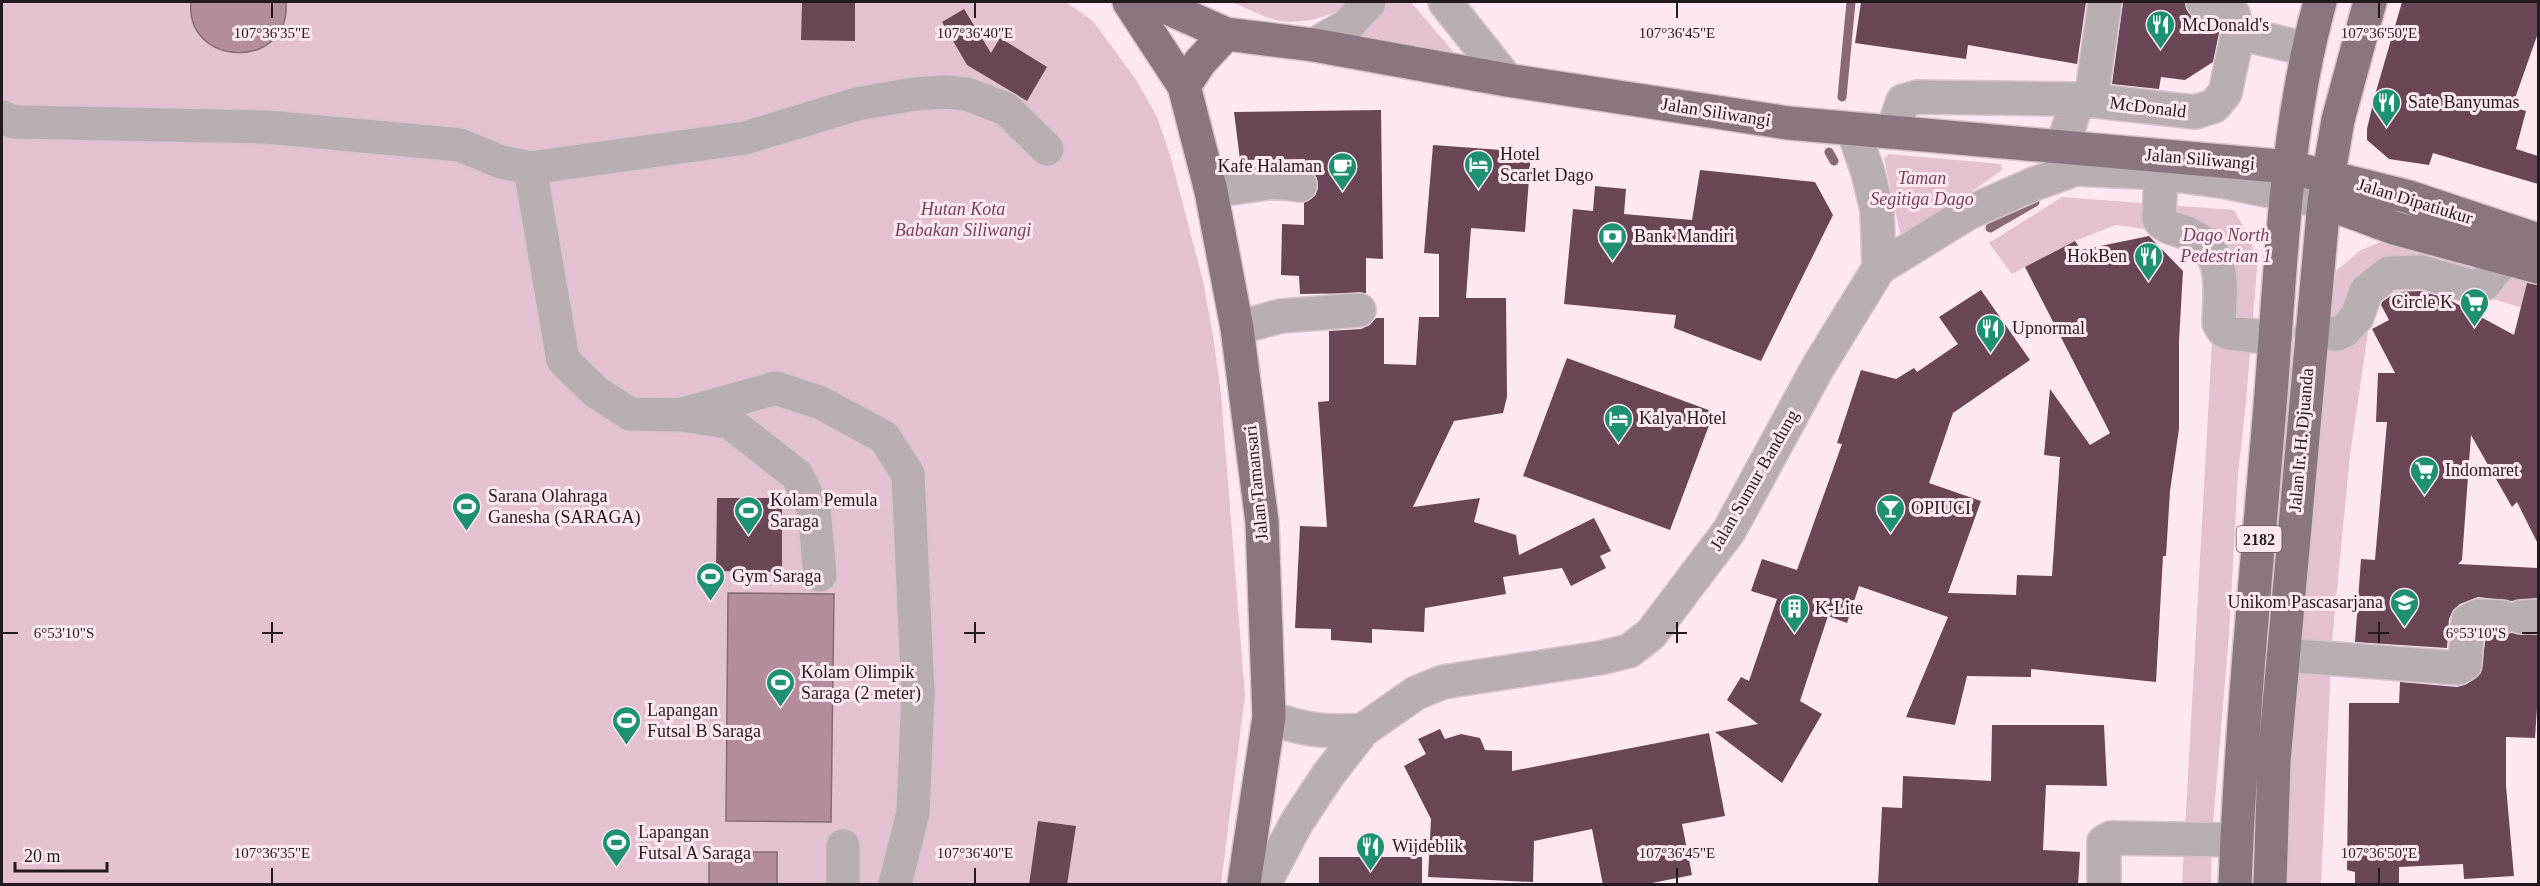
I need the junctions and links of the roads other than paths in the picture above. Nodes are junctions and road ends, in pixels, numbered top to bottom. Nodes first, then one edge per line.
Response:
1 (1129, 2) edge
2 (1154, 2) edge
3 (1369, 2) edge
4 (1445, 2) edge
5 (2105, 2) edge
6 (2203, 2) edge
7 (2319, 2) edge
8 (2370, 2) edge
9 (2238, 33) junction
10 (1226, 34) junction
11 (1314, 45) junction
12 (2307, 49) junction
13 (1507, 80) junction
14 (1184, 86) junction
15 (2074, 99) junction
16 (2, 117) edge
17 (1853, 129) junction
18 (1892, 132) junction
19 (2049, 147) junction
20 (1047, 149) dead end
21 (530, 168) junction
22 (2161, 173) junction
23 (2288, 181) junction
24 (1300, 184) dead end
25 (2326, 189) junction
26 (1211, 191) junction
27 (2538, 240) edge
28 (2506, 257) junction
29 (2538, 267) edge
30 (1880, 268) junction
31 (1359, 310) dead end
32 (1237, 328) junction
33 (2311, 333) junction
34 (2275, 338) junction
35 (679, 415) junction
36 (820, 575) dead end
37 (2521, 616) edge
38 (2283, 656) junction
39 (1269, 717) junction
40 (1363, 730) junction
41 (2237, 840) junction
42 (843, 846) dead end
43 (843, 885) edge
44 (895, 885) edge
45 (1244, 885) edge
46 (1264, 885) edge
47 (2104, 885) edge
48 (2235, 885) edge
49 (2270, 885) edge

1 - 14 main road, Jalan Tamansari
2 - 10 main road, Jalan Siliwangi
3 - 11 street
4 - 13 street
5 - 15 street
6 - 9 street
7 - 12 main road, Jalan Ir. H. Djuanda
8 - 25 main road, Jalan Ir. H. Djuanda
9 - 12 street
9 - 15 street, McDonald
10 - 11 main road, Jalan Siliwangi
10 - 14 main road
11 - 13 main road, Jalan Siliwangi
12 - 23 main road, Jalan Ir. H. Djuanda
13 - 17 main road, Jalan Siliwangi
14 - 26 main road, Jalan Tamansari
15 - 18 street, McDonald
15 - 19 street
16 - 21 street
17 - 18 main road, Jalan Siliwangi
17 - 30 street
18 - 19 main road, Jalan Siliwangi
19 - 23 main road, Jalan Siliwangi
20 - 21 street
21 - 35 street
22 - 23 street, Jalan Siliwangi
22 - 30 street, Jalan Siliwangi
22 - 34 street
23 - 25 main road, Jalan Dipatiukur
23 - 34 main road, Jalan Ir. H. Djuanda / 2182
24 - 26 street
25 - 27 main road, Jalan Dipatiukur
25 - 28 main road, Jalan Dipatiukur
25 - 33 main road, Jalan Ir. H. Djuanda / 2182
26 - 32 main road, Jalan Tamansari
28 - 29 main road, Jalan Dipatiukur
28 - 33 street
30 - 40 street, Jalan Sumur Bandung
31 - 32 street
32 - 39 main road, Jalan Tamansari
33 - 38 main road, Jalan Ir. H. Djuanda / 2182
34 - 41 main road, Jalan Ir. H. Djuanda / 2182
35 - 36 street
35 - 44 street
37 - 38 street
38 - 49 main road, Jalan Ir. H. Djuanda / 2182
39 - 40 street
39 - 45 main road, Jalan Tamansari
40 - 46 street, Jalan Sumur Bandung
41 - 47 street
41 - 48 main road, Jalan Ir. H. Djuanda / 2182
42 - 43 street

